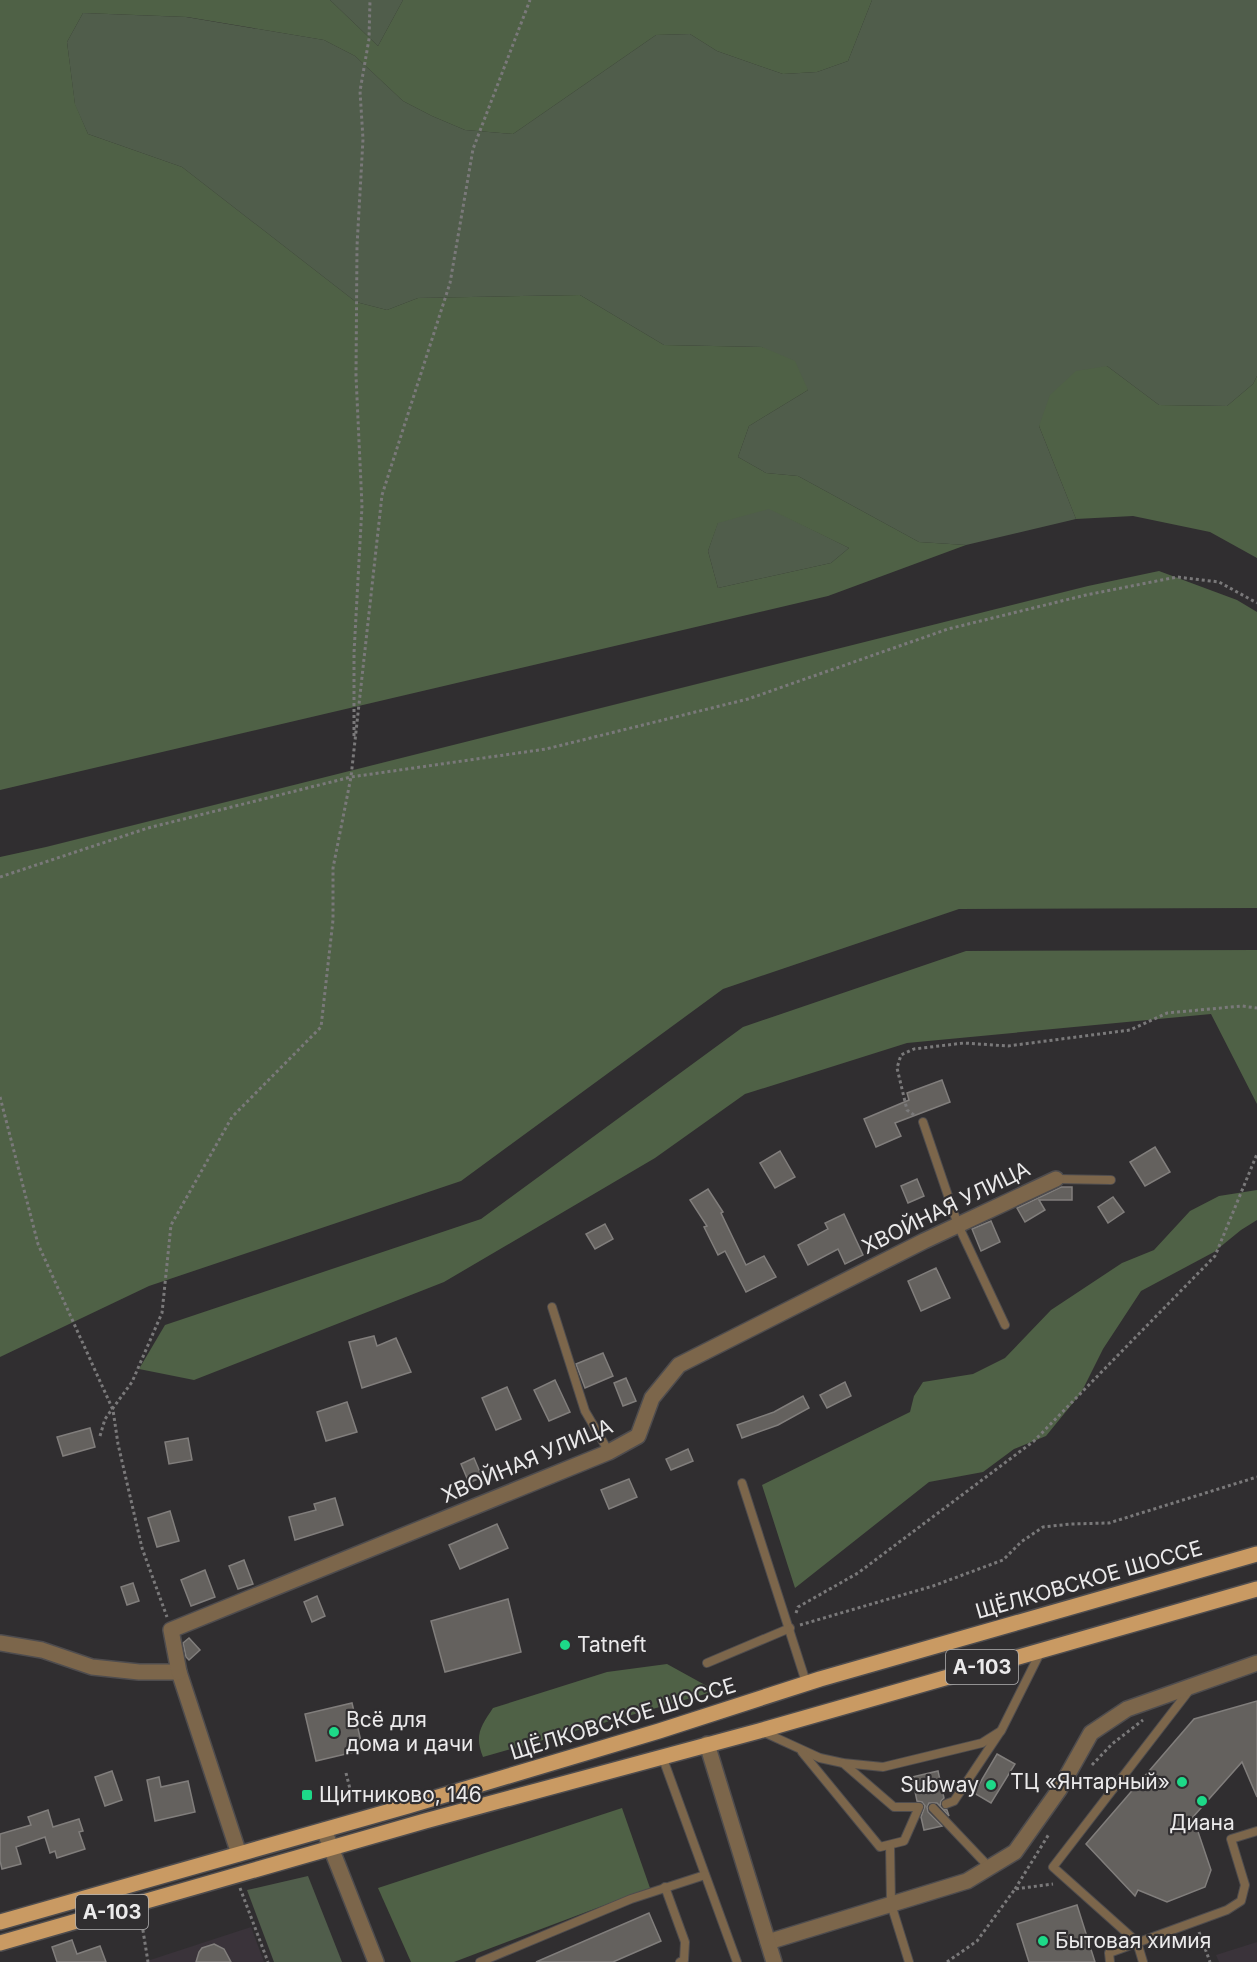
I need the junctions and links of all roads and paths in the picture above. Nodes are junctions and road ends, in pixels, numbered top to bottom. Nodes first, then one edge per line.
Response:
1 (370, 0) edge
2 (530, 0) edge
3 (1257, 603) edge
4 (351, 777) junction
5 (0, 877) edge
6 (1257, 1008) edge
7 (0, 1097) edge
8 (923, 1122) joint
9 (1257, 1154) edge
10 (1056, 1179) joint
11 (1111, 1180) dead end
12 (958, 1225) junction
13 (552, 1307) dead end
14 (1005, 1325) dead end
15 (113, 1410) junction
16 (100, 1436) dead end
17 (609, 1452) junction
18 (1257, 1477) edge
19 (742, 1483) dead end
20 (1257, 1554) edge
21 (1257, 1589) edge
22 (790, 1628) junction
23 (171, 1630) junction
24 (0, 1643) edge
25 (1041, 1650) junction
26 (707, 1663) dead end
27 (1257, 1663) edge
28 (179, 1672) junction
29 (805, 1679) dead end
30 (1194, 1685) junction
31 (1149, 1717) dead end
32 (759, 1731) junction
33 (1001, 1731) junction
34 (707, 1744) junction
35 (800, 1750) junction
36 (662, 1755) junction
37 (843, 1763) junction
38 (1092, 1765) dead end
39 (346, 1773) dead end
40 (350, 1789) dead end
41 (946, 1804) dead end
42 (933, 1808) dead end
43 (324, 1830) junction
44 (1257, 1831) edge
45 (1050, 1832) dead end
46 (890, 1845) junction
47 (331, 1849) junction
48 (239, 1854) junction
49 (989, 1868) junction
50 (705, 1875) junction
51 (1070, 1881) junction
52 (239, 1886) dead end
53 (665, 1887) junction
54 (1015, 1889) junction
55 (891, 1904) junction
56 (140, 1913) dead end
57 (1195, 1921) junction
58 (0, 1922) edge
59 (768, 1942) junction
60 (1137, 1942) junction
61 (0, 1943) edge
62 (148, 1962) edge
63 (268, 1962) edge
64 (376, 1962) edge
65 (480, 1962) edge
66 (680, 1962) edge
67 (737, 1962) edge
68 (774, 1962) edge
69 (909, 1962) edge
70 (947, 1962) edge
71 (1110, 1962) edge
72 (1143, 1962) edge
73 (1210, 1962) edge

1 - 4 path
2 - 4 path
3 - 4 path
4 - 5 path
4 - 15 path
6 - 8 path
7 - 15 path
8 - 12 lane
9 - 22 path
10 - 11 lane
10 - 12 street, ХВОЙНАЯ УЛИЦА
12 - 14 lane
12 - 17 street, ХВОЙНАЯ УЛИЦА
13 - 17 lane
15 - 16 path
15 - 23 path
17 - 23 street, ХВОЙНАЯ УЛИЦА
18 - 22 path
19 - 22 lane
20 - 43 main road, ЩЁЛКОВСКОЕ ШОССЕ / А-103
21 - 25 main road, ЩЁЛКОВСКОЕ ШОССЕ / А-103
22 - 26 lane
22 - 29 lane
23 - 28 street
24 - 28 street
25 - 32 main road, ЩЁЛКОВСКОЕ ШОССЕ / А-103
25 - 33 lane
27 - 30 street
28 - 48 street
30 - 49 street
30 - 51 lane
31 - 38 path
32 - 34 main road, ЩЁЛКОВСКОЕ ШОССЕ / А-103
32 - 35 lane
33 - 37 lane
33 - 41 lane
34 - 36 main road, ЩЁЛКОВСКОЕ ШОССЕ / А-103
34 - 59 street
35 - 37 lane
35 - 46 lane
36 - 47 main road, ЩЁЛКОВСКОЕ ШОССЕ / А-103
36 - 50 lane
37 - 46 lane
39 - 40 path
42 - 49 lane
43 - 47 street
43 - 48 main road, ЩЁЛКОВСКОЕ ШОССЕ / А-103
44 - 57 lane
45 - 54 path
46 - 55 lane
47 - 61 main road, ЩЁЛКОВСКОЕ ШОССЕ / А-103
47 - 64 street
48 - 58 main road, ЩЁЛКОВСКОЕ ШОССЕ / А-103
49 - 55 street
50 - 53 lane
50 - 67 lane
51 - 54 path
51 - 60 lane
52 - 63 path
53 - 65 lane
53 - 66 lane
54 - 70 path
55 - 59 street
55 - 69 lane
56 - 62 path
57 - 60 lane
57 - 73 path
59 - 68 street
60 - 71 lane
60 - 72 lane

